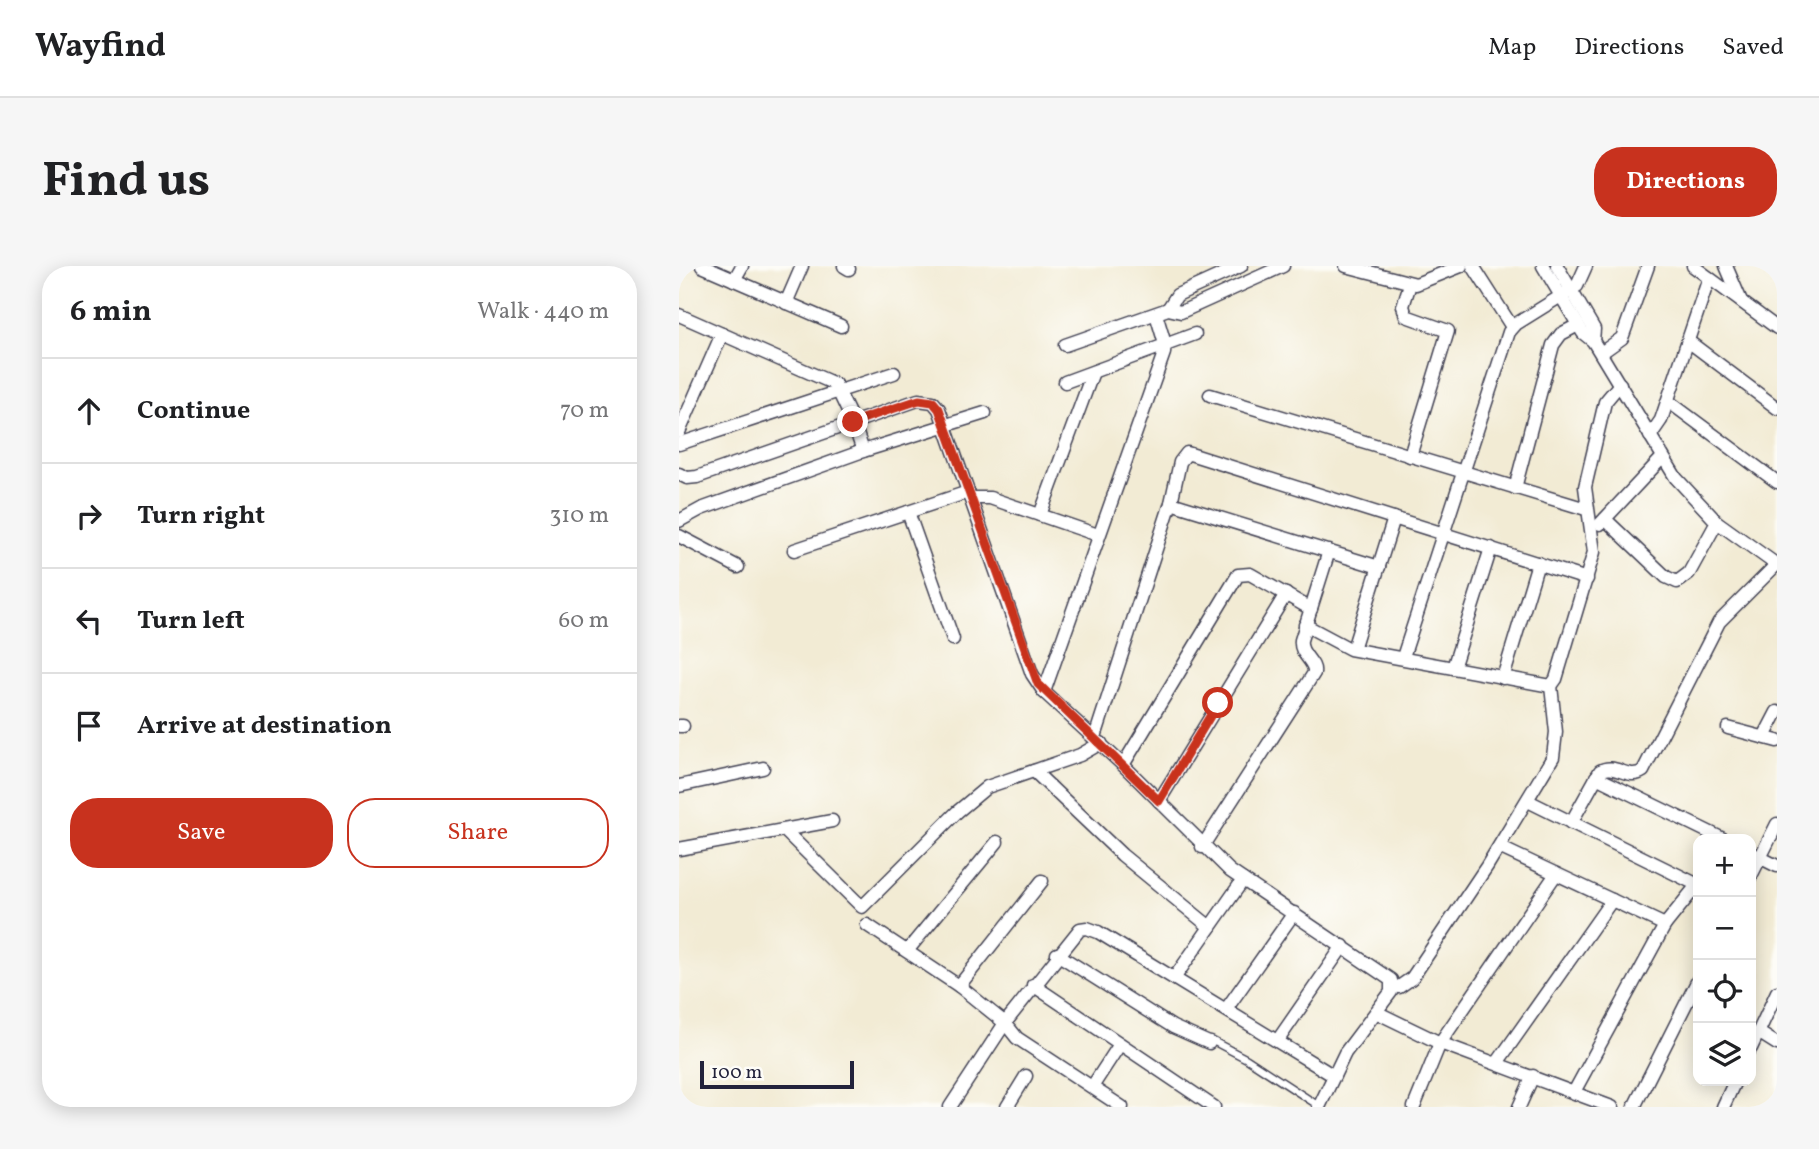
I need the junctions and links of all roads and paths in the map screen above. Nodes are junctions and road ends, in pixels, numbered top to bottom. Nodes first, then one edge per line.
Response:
1 (702, 266) edge
2 (741, 266) edge
3 (802, 266) edge
4 (1241, 266) edge
5 (1283, 266) edge
6 (1346, 266) edge
7 (1461, 266) edge
8 (1473, 266) edge
9 (1543, 266) edge
10 (1557, 266) edge
11 (1586, 266) edge
12 (1648, 266) edge
13 (1693, 266) edge
14 (1726, 266) edge
15 (1709, 278) junction
16 (734, 280) junction
17 (1410, 284) junction
18 (1566, 292) junction
19 (1741, 301) junction
20 (786, 303) junction
21 (1162, 311) junction
22 (679, 315) edge
23 (1578, 324) junction
24 (841, 326) dead end
25 (1512, 327) junction
26 (1777, 328) edge
27 (722, 334) junction
28 (1195, 334) dead end
29 (1593, 341) junction
30 (1688, 341) junction
31 (1165, 344) junction
32 (1065, 345) dead end
33 (1601, 353) junction
34 (1093, 372) junction
35 (894, 373) dead end
36 (1065, 382) dead end
37 (1620, 384) junction
38 (839, 390) junction
39 (1210, 395) dead end
40 (1668, 401) junction
41 (1777, 408) edge
42 (985, 413) dead end
43 (853, 422) junction
44 (945, 427) junction
45 (679, 432) edge
46 (1650, 436) junction
47 (679, 444) edge
48 (863, 452) junction
49 (1410, 456) junction
50 (1662, 458) junction
51 (1463, 472) junction
52 (679, 474) edge
53 (1777, 482) edge
54 (1515, 488) junction
55 (969, 495) junction
56 (1171, 502) junction
57 (1586, 509) junction
58 (908, 512) junction
59 (1040, 515) junction
60 (1394, 518) junction
61 (1605, 519) junction
62 (679, 521) edge
63 (1717, 522) junction
64 (1443, 533) junction
65 (1592, 533) junction
66 (1098, 535) junction
67 (679, 536) edge
68 (1491, 548) junction
69 (794, 550) dead end
70 (1329, 551) junction
71 (1538, 564) junction
72 (1777, 564) edge
73 (738, 567) dead end
74 (1379, 567) junction
75 (1587, 579) junction
76 (1286, 594) junction
77 (1311, 609) junction
78 (1305, 625) junction
79 (953, 639) dead end
80 (1353, 649) junction
81 (1403, 657) junction
82 (1453, 667) junction
83 (1503, 678) junction
84 (1551, 686) junction
85 (1044, 692) junction
86 (1777, 712) edge
87 (1728, 728) dead end
88 (1770, 739) edge
89 (1098, 740) junction
90 (1123, 765) junction
91 (763, 768) dead end
92 (1034, 771) junction
93 (1595, 777) junction
94 (679, 786) edge
95 (1159, 801) junction
96 (1528, 801) junction
97 (832, 821) dead end
98 (1571, 824) junction
99 (1777, 824) edge
100 (783, 830) junction
101 (1713, 834) edge
102 (997, 842) dead end
103 (1202, 847) junction
104 (1499, 847) junction
105 (679, 849) edge
106 (1756, 854) edge
107 (1756, 856) edge
108 (1777, 866) edge
109 (1556, 874) junction
110 (1243, 880) junction
111 (1042, 881) dead end
112 (1693, 883) edge
113 (1693, 891) edge
114 (1612, 900) junction
115 (1294, 914) junction
116 (867, 925) dead end
117 (1665, 925) junction
118 (1210, 927) junction
119 (1343, 946) junction
120 (907, 951) junction
121 (1057, 954) junction
122 (1175, 977) junction
123 (1033, 985) junction
124 (959, 986) junction
125 (1392, 986) junction
126 (1693, 990) edge
127 (1777, 992) edge
128 (1227, 1008) junction
129 (1375, 1012) junction
130 (1005, 1023) junction
131 (1758, 1032) junction
132 (1756, 1037) edge
133 (1278, 1040) junction
134 (1210, 1041) joint
135 (1440, 1043) junction
136 (1120, 1044) junction
137 (1777, 1044) edge
138 (1497, 1063) junction
139 (1026, 1076) dead end
140 (1334, 1076) junction
141 (1533, 1076) junction
142 (1733, 1086) edge
143 (1092, 1087) junction
144 (1574, 1092) junction
145 (950, 1107) edge
146 (1007, 1107) edge
147 (1122, 1107) edge
148 (1214, 1107) edge
149 (1319, 1107) edge
150 (1413, 1107) edge
151 (1519, 1107) edge
152 (1612, 1107) edge
153 (1634, 1107) edge
154 (1723, 1107) edge

1 - 16 street
2 - 16 street
3 - 20 street
4 - 21 street
5 - 21 street
6 - 17 street
7 - 17 street
8 - 25 street
9 - 18 street
10 - 18 street
11 - 18 street
12 - 33 street
13 - 15 street
14 - 19 street
15 - 19 street
15 - 30 street
16 - 20 street
17 - 49 street
18 - 23 street
18 - 25 street
18 - 29 street
19 - 26 street
20 - 24 street
21 - 31 street
21 - 32 street
22 - 27 street
23 - 29 street
23 - 54 street
25 - 51 street
27 - 38 street
27 - 45 street
28 - 31 street
29 - 33 street
30 - 40 street
30 - 41 street
31 - 34 street
31 - 66 street
33 - 37 street
34 - 36 street
34 - 59 street
35 - 38 street
37 - 46 street
37 - 57 street
38 - 43 street
38 - 47 street
39 - 49 street
40 - 46 street
40 - 53 street
42 - 44 street
43 - 44 street
43 - 48 street
43 - 52 street
44 - 48 street
44 - 55 street
46 - 50 street
48 - 62 street
49 - 51 street
50 - 61 street
50 - 63 street
51 - 54 street
51 - 64 street
54 - 57 street
55 - 58 street
55 - 59 street
55 - 85 street
56 - 60 street
56 - 70 street
56 - 89 street
57 - 65 street
58 - 69 street
58 - 79 street
59 - 66 street
60 - 64 street
60 - 74 street
61 - 63 street
61 - 65 street
63 - 72 street
64 - 68 street
64 - 81 street
65 - 75 street
66 - 85 street
67 - 73 street
68 - 71 street
68 - 82 street
70 - 74 street
70 - 77 street
71 - 75 street
71 - 83 street
72 - 93 street
74 - 80 street
75 - 84 street
76 - 77 street
76 - 90 street
76 - 95 street
77 - 78 street
78 - 80 street
78 - 103 street
80 - 81 street
81 - 82 street
82 - 83 street
83 - 84 street
84 - 96 street
85 - 89 street
86 - 88 street
87 - 88 street
89 - 90 street
89 - 92 street
90 - 95 street
91 - 94 street
92 - 100 street
92 - 118 street
93 - 98 street
93 - 101 street
95 - 103 street
96 - 98 street
96 - 104 street
97 - 100 street
98 - 112 street
99 - 106 street
100 - 105 street
102 - 120 street
103 - 110 street
104 - 109 street
104 - 125 street
107 - 108 street
109 - 114 street
109 - 135 street
110 - 115 street
110 - 118 street
111 - 124 street
113 - 117 street
114 - 117 street
114 - 138 street
115 - 119 street
115 - 128 street
116 - 120 street
117 - 144 street
118 - 122 street
119 - 125 street
119 - 133 street
120 - 124 street
121 - 122 street
121 - 123 street
121 - 134 street
122 - 128 street
123 - 130 street
123 - 136 street
124 - 130 street
125 - 129 street
126 - 153 street
127 - 131 street
128 - 133 street
129 - 135 street
129 - 140 street
130 - 143 street
130 - 145 street
131 - 132 street
131 - 137 street
133 - 140 street
134 - 149 lane
135 - 138 street
135 - 150 street
136 - 143 street
136 - 148 street
138 - 141 street
139 - 146 street
140 - 149 street
141 - 144 street
141 - 151 street
142 - 154 street
143 - 147 street
144 - 152 street

